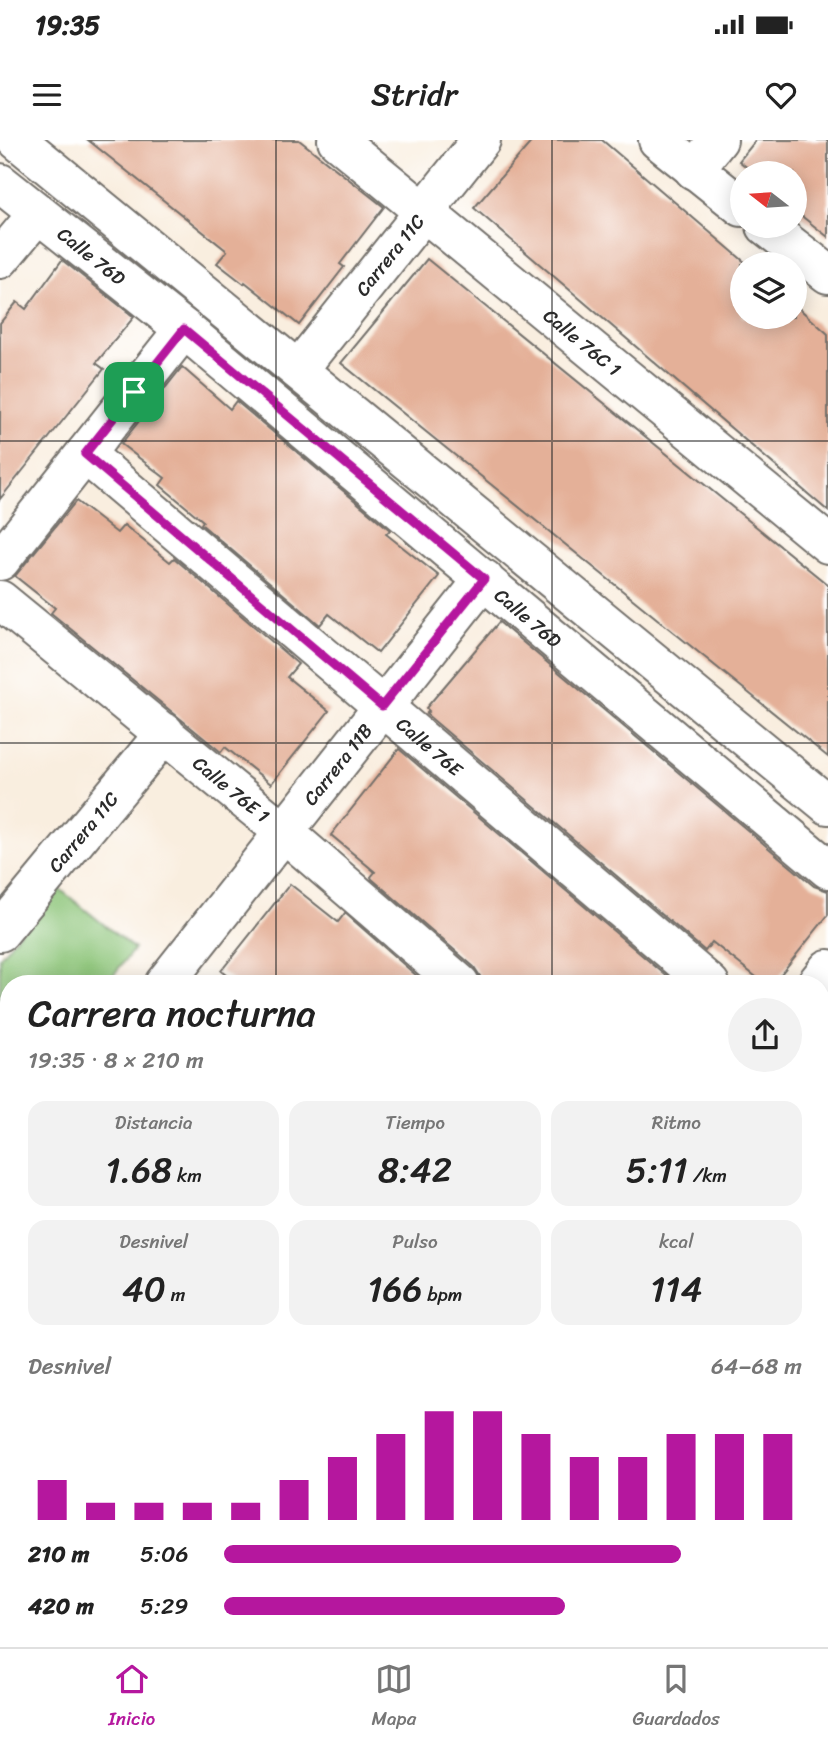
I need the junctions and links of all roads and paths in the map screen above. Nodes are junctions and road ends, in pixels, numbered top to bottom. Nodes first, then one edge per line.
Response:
1 (17, 140) edge
2 (337, 140) edge
3 (481, 140) edge
4 (658, 140) edge
5 (719, 140) edge
6 (694, 170) junction
7 (0, 183) edge
8 (730, 198) edge
9 (425, 211) junction
10 (38, 213) junction
11 (782, 238) edge
12 (0, 259) edge
13 (828, 274) edge
14 (184, 329) junction
15 (298, 370) junction
16 (85, 454) junction
17 (828, 544) edge
18 (0, 561) edge
19 (484, 579) junction
20 (0, 600) edge
21 (382, 706) junction
22 (165, 733) junction
23 (828, 805) edge
24 (284, 832) junction
25 (828, 869) edge
26 (0, 932) edge
27 (175, 975) edge
28 (450, 975) edge
29 (699, 975) edge

1 - 15 street
2 - 9 street, Calle 76C 1
3 - 9 street, Carrera 11C
4 - 6 street
5 - 6 street
6 - 8 street
7 - 10 street, Calle 76D
9 - 15 street, Carrera 11C
9 - 17 street, Calle 76C 1
10 - 12 street
10 - 14 street, Calle 76D
11 - 13 street
14 - 16 street
14 - 19 street, Calle 76D
15 - 23 street
16 - 18 street
16 - 21 street, Calle 76E
19 - 21 street, Carrera 11B
19 - 25 street, Calle 76D
20 - 22 street, Calle 76E 1
21 - 24 street, Carrera 11B
21 - 29 street, Calle 76E
22 - 24 street, Calle 76E 1
22 - 26 street, Carrera 11C
24 - 27 street, Carrera 11B
24 - 28 street, Calle 76E 1

